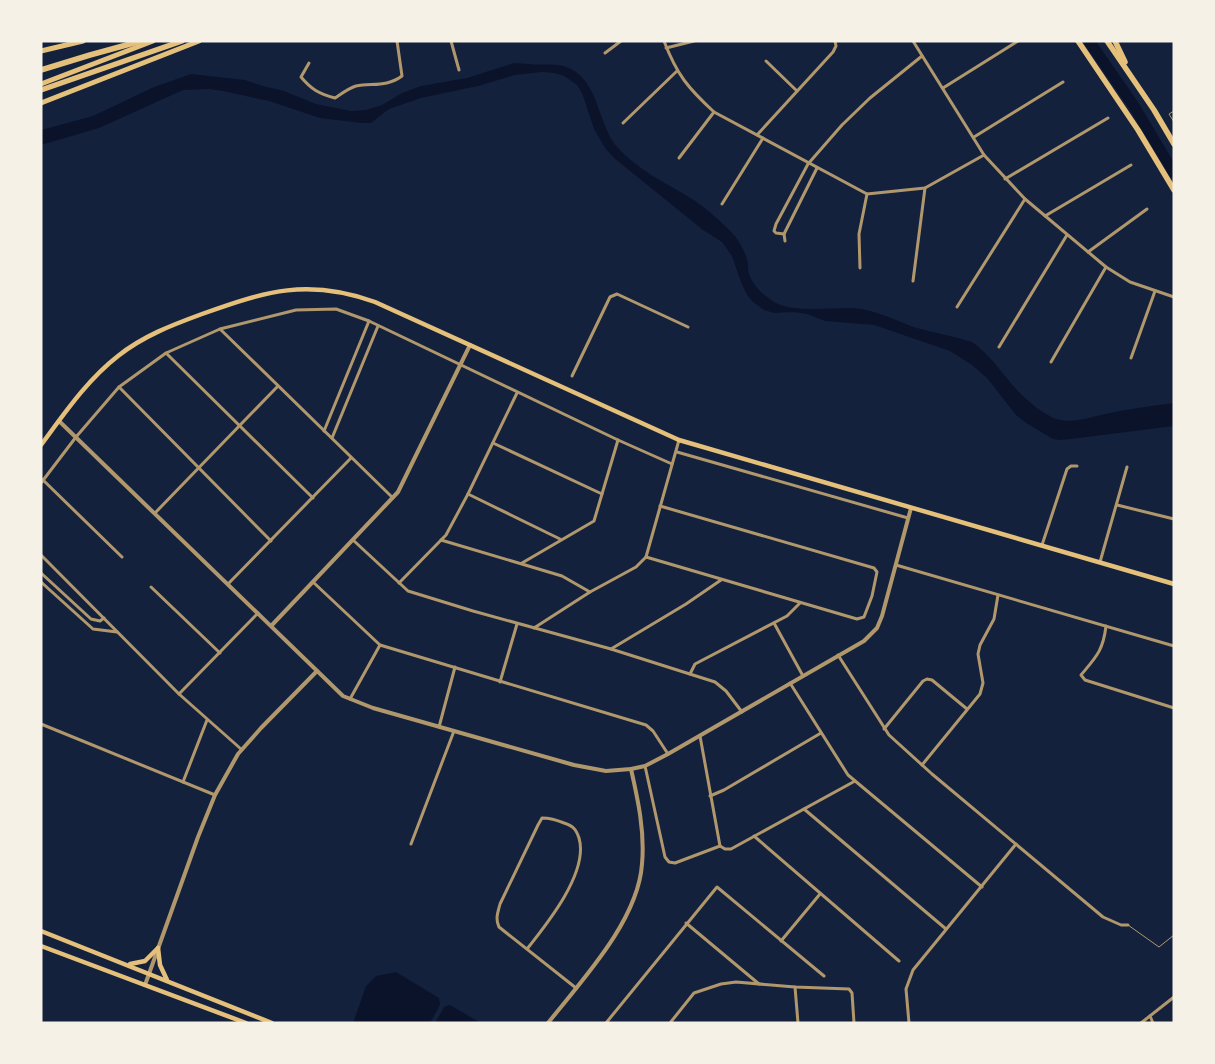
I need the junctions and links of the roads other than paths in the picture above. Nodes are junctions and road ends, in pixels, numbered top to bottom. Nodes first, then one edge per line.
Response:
1 (82, 41) edge
2 (141, 41) edge
3 (153, 41) edge
4 (182, 41) edge
5 (199, 41) edge
6 (397, 41) edge
7 (451, 41) edge
8 (621, 41) edge
9 (664, 41) edge
10 (694, 41) edge
11 (835, 41) edge
12 (913, 41) edge
13 (1018, 41) edge
14 (1078, 41) edge
15 (1107, 41) edge
16 (1115, 41) edge
17 (666, 48) junction
18 (41, 51) edge
19 (605, 53) dead end
20 (922, 56) junction
21 (766, 61) dead end
22 (309, 63) dead end
23 (41, 70) edge
24 (459, 70) dead end
25 (677, 71) junction
26 (1063, 82) dead end
27 (1136, 82) junction
28 (41, 84) edge
29 (943, 88) junction
30 (41, 90) edge
31 (797, 91) junction
32 (41, 103) edge
33 (1174, 111) edge
34 (714, 112) junction
35 (1108, 118) dead end
36 (1174, 122) edge
37 (622, 123) dead end
38 (757, 135) junction
39 (974, 137) junction
40 (763, 138) junction
41 (1174, 144) edge
42 (984, 155) junction
43 (679, 158) dead end
44 (808, 164) junction
45 (1131, 165) dead end
46 (817, 168) junction
47 (1005, 179) junction
48 (925, 188) junction
49 (1174, 190) edge
50 (867, 194) junction
51 (1025, 198) junction
52 (722, 204) dead end
53 (1147, 209) dead end
54 (1045, 216) junction
55 (784, 234) junction
56 (1067, 235) junction
57 (785, 241) dead end
58 (1088, 252) junction
59 (860, 268) dead end
60 (1106, 268) junction
61 (913, 281) dead end
62 (1155, 291) junction
63 (1174, 297) edge
64 (957, 307) dead end
65 (369, 322) junction
66 (378, 326) junction
67 (688, 327) dead end
68 (220, 329) junction
69 (470, 345) junction
70 (999, 347) dead end
71 (166, 353) junction
72 (1131, 358) dead end
73 (1051, 362) dead end
74 (460, 366) junction
75 (572, 376) dead end
76 (278, 386) junction
77 (119, 387) junction
78 (517, 393) junction
79 (59, 421) junction
80 (238, 425) junction
81 (324, 432) junction
82 (76, 437) junction
83 (332, 439) junction
84 (618, 440) junction
85 (679, 440) junction
86 (493, 443) junction
87 (41, 445) edge
88 (676, 452) junction
89 (352, 458) junction
90 (672, 464) junction
91 (1077, 466) dead end
92 (198, 467) junction
93 (1127, 467) dead end
94 (42, 482) edge
95 (468, 494) junction
96 (602, 494) junction
97 (313, 498) junction
98 (393, 498) junction
99 (1116, 505) junction
100 (660, 506) junction
101 (911, 508) junction
102 (155, 513) junction
103 (908, 518) junction
104 (1174, 519) edge
105 (353, 540) junction
106 (441, 540) junction
107 (560, 540) junction
108 (271, 541) junction
109 (1042, 545) junction
110 (41, 555) edge
111 (122, 557) dead end
112 (646, 557) junction
113 (522, 563) junction
114 (1100, 563) junction
115 (896, 565) junction
116 (41, 573) edge
117 (721, 580) junction
118 (41, 582) edge
119 (313, 582) junction
120 (399, 583) junction
121 (228, 584) junction
122 (1174, 584) edge
123 (150, 586) dead end
124 (590, 592) junction
125 (998, 595) junction
126 (800, 603) junction
127 (258, 613) junction
128 (104, 618) junction
129 (774, 623) junction
130 (516, 624) junction
131 (272, 625) junction
132 (1106, 626) junction
133 (534, 628) junction
134 (118, 632) junction
135 (380, 645) junction
136 (1174, 646) edge
137 (611, 649) junction
138 (220, 653) junction
139 (838, 656) junction
140 (456, 668) junction
141 (317, 670) junction
142 (690, 674) junction
143 (803, 676) junction
144 (500, 682) junction
145 (790, 684) junction
146 (179, 694) junction
147 (350, 700) junction
148 (1174, 708) edge
149 (967, 709) junction
150 (742, 712) junction
151 (207, 720) junction
152 (41, 724) edge
153 (439, 727) junction
154 (884, 728) junction
155 (454, 731) junction
156 (821, 733) junction
157 (700, 736) junction
158 (241, 749) junction
159 (668, 754) junction
160 (645, 766) junction
161 (922, 766) junction
162 (632, 769) junction
163 (855, 781) junction
164 (183, 782) junction
165 (215, 795) junction
166 (710, 796) junction
167 (804, 809) junction
168 (754, 836) junction
169 (411, 844) dead end
170 (1016, 844) junction
171 (720, 846) junction
172 (982, 887) junction
173 (820, 894) junction
174 (686, 923) junction
175 (1128, 925) joint
176 (946, 929) junction
177 (41, 931) edge
178 (1174, 935) edge
179 (781, 941) junction
180 (41, 946) edge
181 (158, 948) junction
182 (527, 949) junction
183 (899, 961) dead end
184 (126, 964) junction
185 (149, 973) junction
186 (824, 976) dead end
187 (167, 980) junction
188 (759, 984) junction
189 (144, 985) junction
190 (795, 987) junction
191 (576, 988) junction
192 (1174, 997) edge
193 (1150, 1016) junction
194 (246, 1023) edge
195 (272, 1023) edge
196 (548, 1023) edge
197 (606, 1023) edge
198 (670, 1023) edge
199 (798, 1023) edge
200 (854, 1023) edge
201 (908, 1023) edge
202 (1141, 1023) edge
203 (1153, 1023) edge

1 - 18 highway
2 - 23 highway
3 - 28 highway
4 - 30 highway
5 - 32 highway
6 - 22 street
7 - 24 street
8 - 19 street
9 - 17 street
10 - 17 street
11 - 31 street
12 - 20 street
13 - 29 street
14 - 49 highway
15 - 27 highway
16 - 27 highway
17 - 25 street
20 - 29 street
20 - 44 street
21 - 31 street
25 - 34 street
25 - 37 street
26 - 39 street
27 - 41 highway
29 - 39 street
31 - 38 street
33 - 36 lane
34 - 38 street
34 - 43 street
35 - 47 street
38 - 40 street
39 - 42 street
40 - 44 street
40 - 52 street
42 - 47 street
42 - 48 street
44 - 46 street
44 - 55 street
45 - 54 street
46 - 50 street
46 - 55 street
47 - 51 street
48 - 50 street
48 - 61 street
50 - 59 street
51 - 54 street
51 - 64 street
53 - 58 street
54 - 56 street
55 - 57 street
56 - 58 street
56 - 70 street
58 - 60 street
60 - 62 street
60 - 73 street
62 - 63 street
62 - 72 street
65 - 66 street
65 - 68 street
65 - 81 street
66 - 74 street
66 - 83 street
67 - 75 street
68 - 71 street
68 - 76 street
69 - 74 street
69 - 79 main road
69 - 85 main road
71 - 77 street
71 - 80 street
74 - 78 street
74 - 98 street
76 - 80 street
76 - 81 street
77 - 82 street
77 - 92 street
78 - 84 street
78 - 86 street
79 - 82 street
79 - 87 main road
80 - 92 street
80 - 97 street
81 - 83 street
82 - 94 street
82 - 102 street
83 - 89 street
84 - 90 street
84 - 96 street
85 - 88 street
85 - 101 main road
86 - 95 street
86 - 96 street
88 - 90 street
88 - 103 street
89 - 97 street
89 - 98 street
90 - 100 street
91 - 109 street
92 - 102 street
92 - 108 street
93 - 99 street
94 - 111 street
95 - 106 street
95 - 107 street
96 - 107 street
97 - 108 street
98 - 105 street
99 - 104 street
99 - 114 street
100 - 112 street
100 - 126 street
101 - 103 street
101 - 109 main road
102 - 121 street
103 - 115 street
105 - 119 street
105 - 120 street
106 - 113 street
106 - 120 street
107 - 113 street
108 - 121 street
109 - 114 main road
110 - 128 street
112 - 117 street
112 - 124 street
113 - 124 street
114 - 122 main road
115 - 125 street
115 - 139 street
116 - 128 street
117 - 126 street
117 - 137 street
118 - 134 street
119 - 131 street
119 - 135 street
120 - 130 street
121 - 127 street
123 - 138 street
124 - 133 street
125 - 132 street
125 - 149 street
126 - 129 street
127 - 131 street
127 - 138 street
128 - 134 street
129 - 142 street
129 - 143 street
130 - 133 street
130 - 144 street
131 - 141 street
132 - 136 street
132 - 148 street
133 - 137 street
134 - 146 street
135 - 140 street
135 - 147 street
137 - 142 street
138 - 146 street
139 - 143 street
139 - 154 street
140 - 144 street
140 - 153 street
141 - 147 street
141 - 158 street
142 - 150 street
143 - 145 street
144 - 159 street
145 - 150 street
145 - 156 street
146 - 151 street
147 - 153 street
149 - 154 street
149 - 161 street
150 - 157 street
151 - 158 street
151 - 164 street
152 - 164 street
153 - 155 street
154 - 161 street
155 - 162 street
155 - 169 street
156 - 163 street
156 - 166 street
157 - 159 street
157 - 166 street
158 - 165 street
159 - 160 street
160 - 162 street
160 - 171 street
161 - 170 street
162 - 191 street
163 - 167 street
163 - 172 street
164 - 165 street
165 - 181 street
166 - 171 street
167 - 168 street
167 - 176 street
168 - 171 street
168 - 173 street
170 - 172 street
170 - 175 street
172 - 176 street
173 - 179 street
173 - 183 street
174 - 179 street
174 - 188 street
174 - 197 street
175 - 178 lane
176 - 201 street
177 - 184 main road
179 - 186 street
180 - 189 main road
181 - 184 main road
181 - 185 street
181 - 187 main road
182 - 182 street
182 - 191 street
184 - 185 main road
185 - 187 main road
185 - 189 street
187 - 195 main road
188 - 190 street
188 - 198 street
189 - 194 main road
190 - 199 street
190 - 200 street
191 - 196 street
192 - 193 street
193 - 202 street
193 - 203 street

